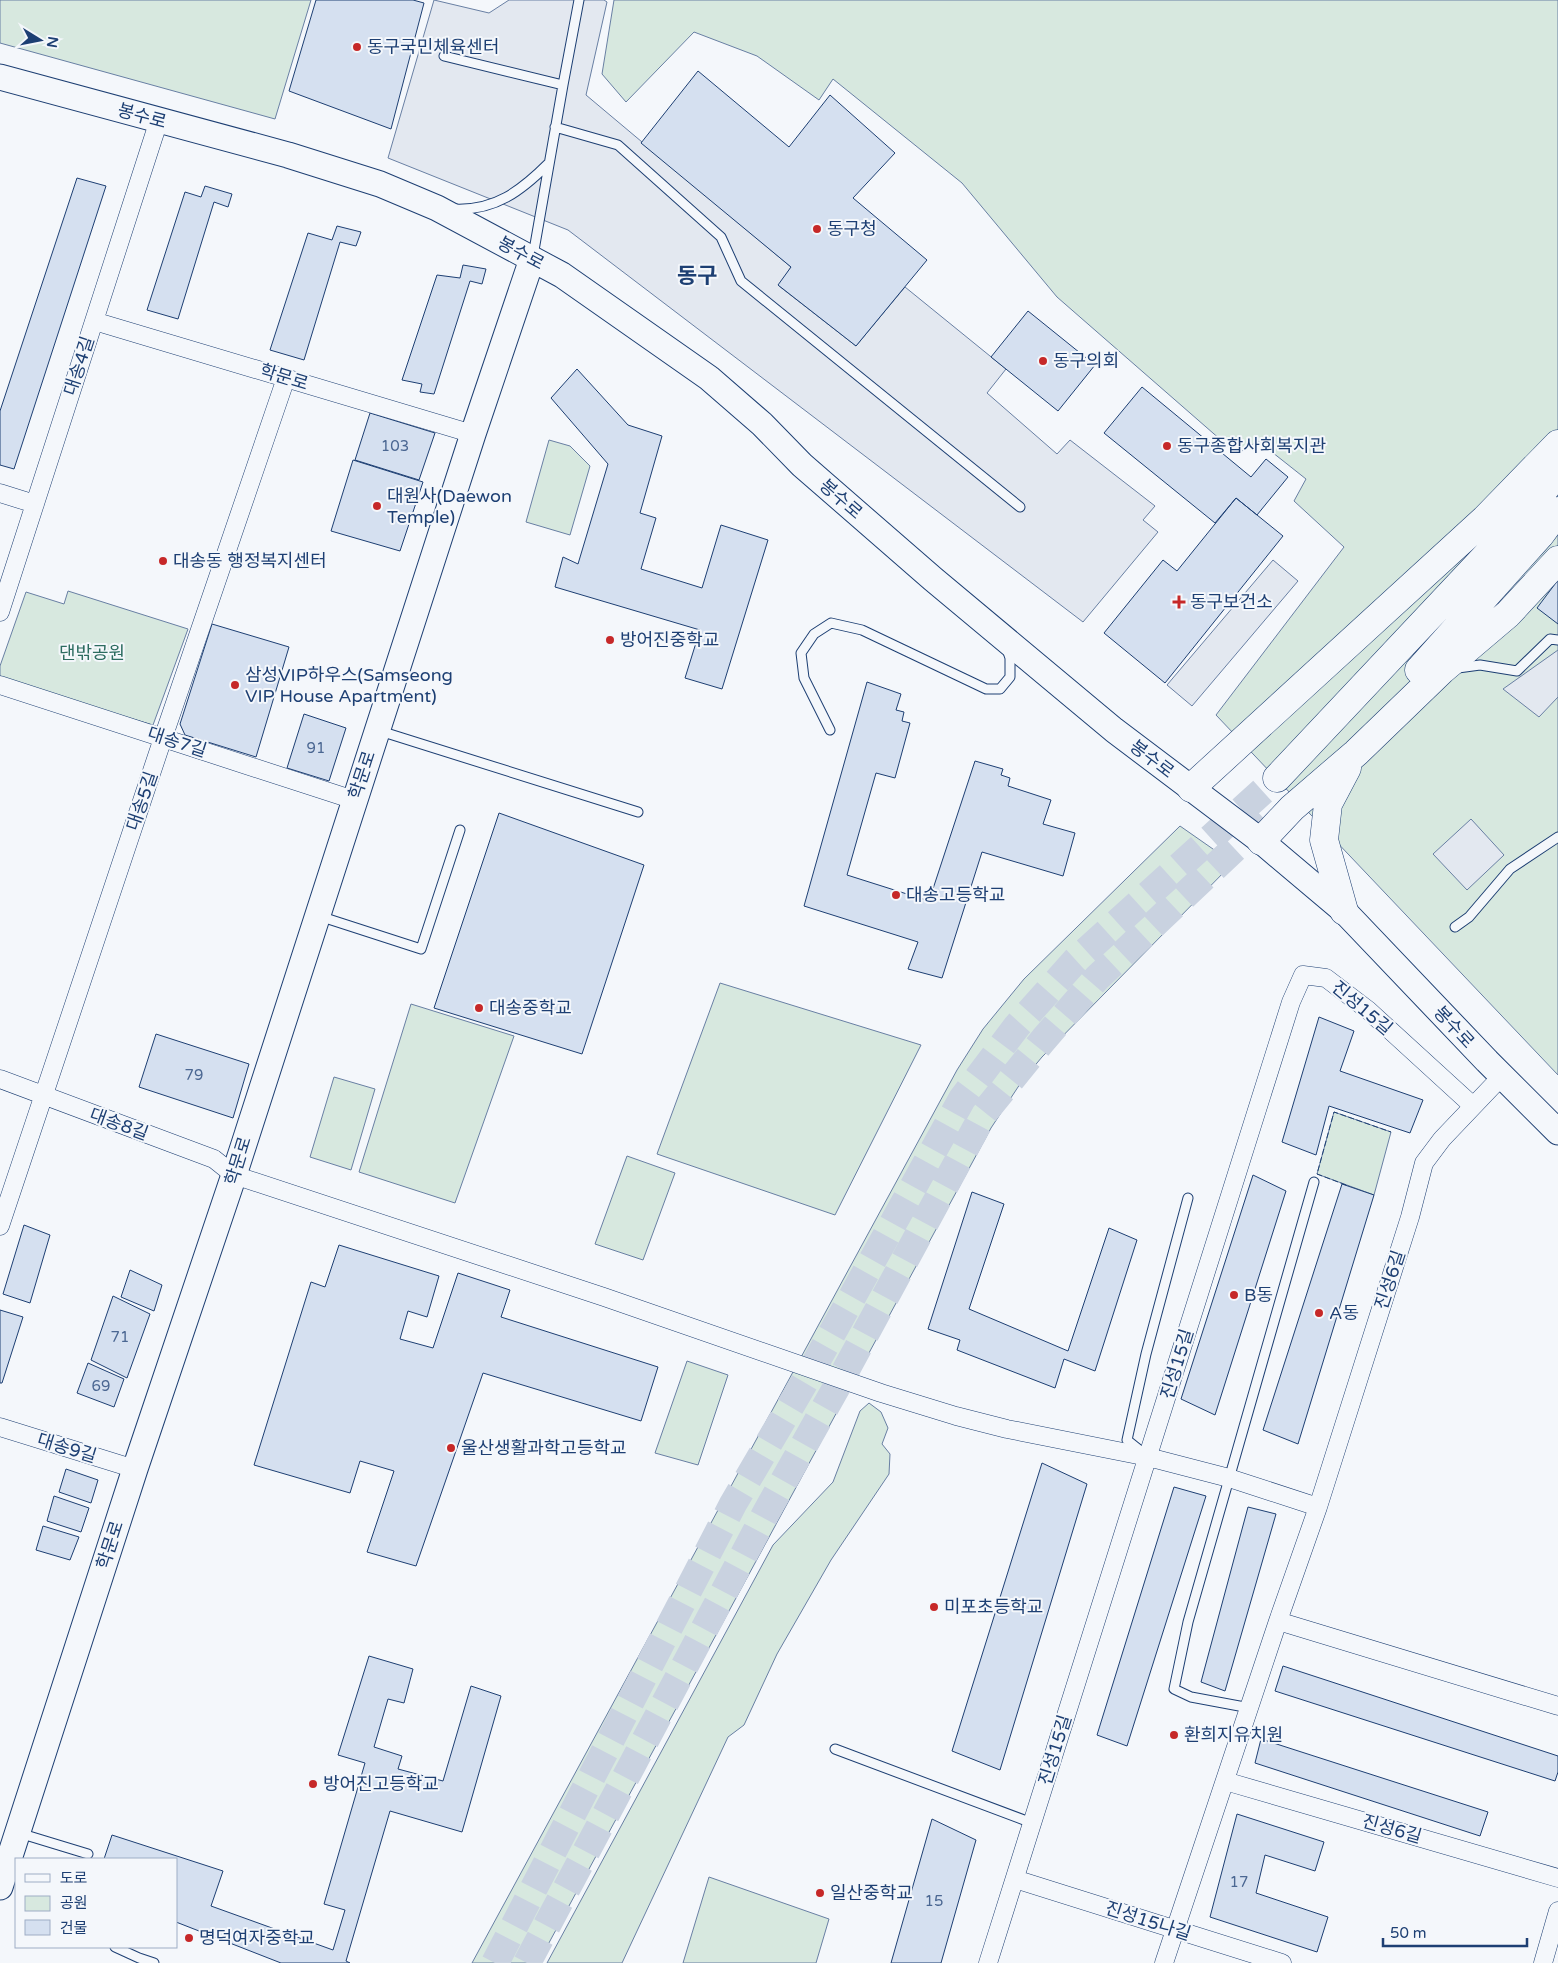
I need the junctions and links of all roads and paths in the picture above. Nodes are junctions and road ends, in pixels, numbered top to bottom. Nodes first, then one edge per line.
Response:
1 (578, 0) edge
2 (444, 56) dead end
3 (0, 77) edge
4 (563, 85) junction
5 (159, 120) junction
6 (555, 127) junction
7 (549, 163) junction
8 (437, 208) junction
9 (532, 259) junction
10 (94, 321) junction
11 (286, 378) junction
12 (473, 434) junction
13 (1558, 444) edge
14 (1558, 472) edge
15 (0, 492) edge
16 (35, 504) junction
17 (1020, 507) dead end
18 (1558, 511) edge
19 (1558, 560) edge
20 (0, 612) edge
21 (1002, 637) junction
22 (1558, 640) edge
23 (1442, 670) junction
24 (0, 684) edge
25 (377, 730) junction
26 (830, 730) dead end
27 (163, 738) junction
28 (1356, 753) junction
29 (1191, 788) junction
30 (354, 800) junction
31 (638, 812) dead end
32 (460, 830) dead end
33 (1558, 837) edge
34 (1261, 840) junction
35 (1344, 911) junction
36 (317, 915) junction
37 (1455, 927) dead end
38 (1502, 1076) junction
39 (0, 1079) edge
40 (43, 1094) junction
41 (1473, 1106) junction
42 (1558, 1132) edge
43 (234, 1175) junction
44 (1314, 1182) dead end
45 (1188, 1198) dead end
46 (0, 1226) edge
47 (0, 1428) edge
48 (1148, 1457) junction
49 (134, 1469) junction
50 (1229, 1478) junction
51 (1318, 1506) junction
52 (1278, 1621) junction
53 (1558, 1706) edge
54 (1250, 1708) junction
55 (835, 1749) dead end
56 (1225, 1781) junction
57 (1032, 1823) junction
58 (9, 1831) edge
59 (88, 1854) dead end
60 (7, 1878) edge
61 (1558, 1878) edge
62 (1015, 1879) junction
63 (1558, 1910) edge
64 (1175, 1929) junction
65 (117, 1948) edge
66 (154, 1963) edge
67 (988, 1963) edge
68 (1164, 1963) edge
69 (1282, 1963) edge
70 (1543, 1963) edge

1 - 4 lane
2 - 4 lane
3 - 5 main road, 봉수로
4 - 6 lane
5 - 8 main road, 봉수로
5 - 10 street, 대송4길
6 - 7 lane
6 - 17 lane
7 - 8 lane
7 - 9 lane
8 - 9 main road, 봉수로
9 - 12 main road, 학문로
9 - 21 main road, 봉수로
10 - 11 street, 학문로
10 - 16 street, 대송4길
11 - 12 street, 학문로
11 - 27 street, 대송5길
12 - 25 main road, 학문로
13 - 29 highway
14 - 18 highway
15 - 16 street
16 - 20 street, 대송4길
19 - 23 highway
21 - 26 lane
21 - 29 main road, 봉수로
22 - 23 lane
23 - 28 highway
24 - 27 street, 대송7길
25 - 30 main road, 학문로
25 - 31 lane
27 - 30 street, 대송7길
27 - 40 street, 대송5길
28 - 34 highway
28 - 35 highway
29 - 34 main road, 봉수로
30 - 36 main road, 학문로
32 - 36 lane
33 - 37 lane
34 - 35 main road, 봉수로
35 - 38 main road, 봉수로
36 - 43 main road, 학문로
38 - 41 street, 진성6길
38 - 42 main road, 봉수로
39 - 40 street, 대송8길
40 - 43 street, 대송8길
40 - 46 street, 대송5길
41 - 48 street, 진성15길
41 - 51 street, 진성6길
43 - 48 street
43 - 49 main road, 학문로
44 - 50 lane
45 - 48 lane
47 - 49 street, 대송9길
48 - 50 street
48 - 57 street, 진성15길
49 - 58 main road, 학문로
50 - 51 street
50 - 54 lane
51 - 52 street, 진성6길
52 - 53 street
52 - 54 street, 진성6길
54 - 56 street, 진성6길
55 - 57 lane
56 - 61 street, 진성6길
56 - 64 street, 진성6길
57 - 62 street, 진성15길
58 - 59 lane
58 - 60 main road, 학문로
62 - 64 street, 진성15나길
62 - 67 street, 진성15길
63 - 70 street
64 - 68 street, 진성6길
64 - 69 street, 진성15나길
65 - 66 lane

